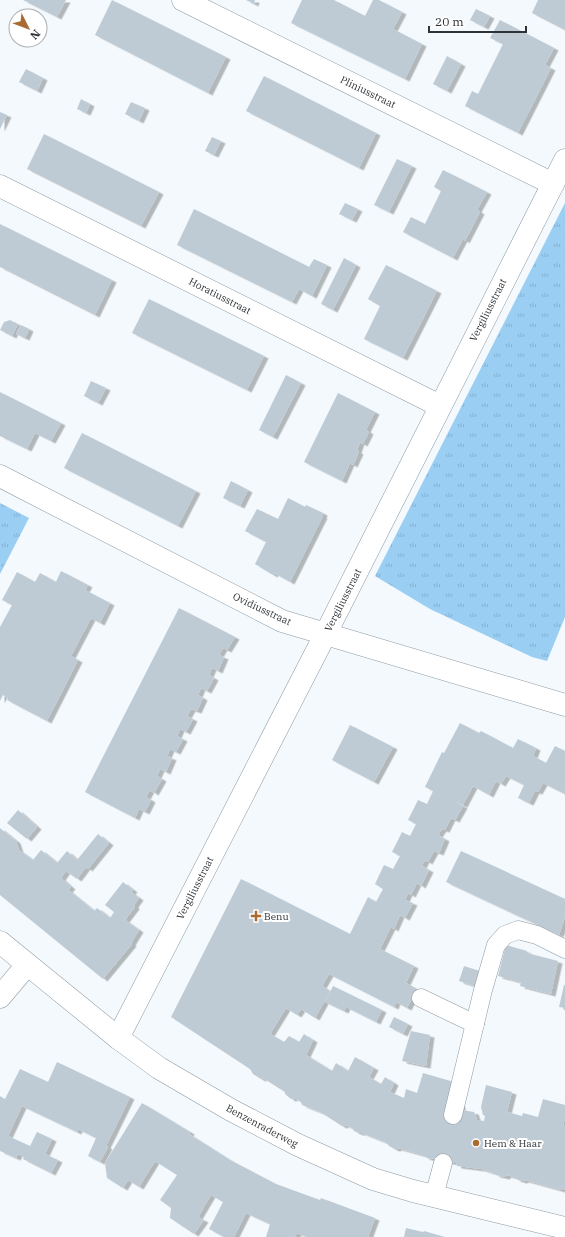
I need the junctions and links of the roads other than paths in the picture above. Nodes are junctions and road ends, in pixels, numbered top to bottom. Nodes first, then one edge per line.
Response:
1 (183, 0) edge
2 (565, 160) edge
3 (553, 184) junction
4 (0, 186) edge
5 (440, 406) junction
6 (0, 476) edge
7 (325, 635) junction
8 (565, 703) edge
9 (0, 942) edge
10 (565, 949) edge
11 (27, 965) junction
12 (0, 997) edge
13 (421, 998) dead end
14 (475, 1024) junction
15 (118, 1038) junction
16 (453, 1115) dead end
17 (443, 1164) dead end
18 (434, 1196) junction
19 (565, 1228) edge

1 - 3 street, Pliniusstraat
2 - 3 street, Vergiliusstraat
3 - 5 street, Vergiliusstraat
4 - 5 street, Horatiusstraat
5 - 7 street, Vergiliusstraat
6 - 7 street, Ovidiusstraat
7 - 8 street, Ovidiusstraat
7 - 15 street, Vergiliusstraat
9 - 11 street, Benzenraderweg
10 - 14 lane
11 - 12 street
11 - 15 street, Benzenraderweg
13 - 14 lane
14 - 16 lane
15 - 18 street, Benzenraderweg
17 - 18 lane
18 - 19 street, Benzenraderweg

